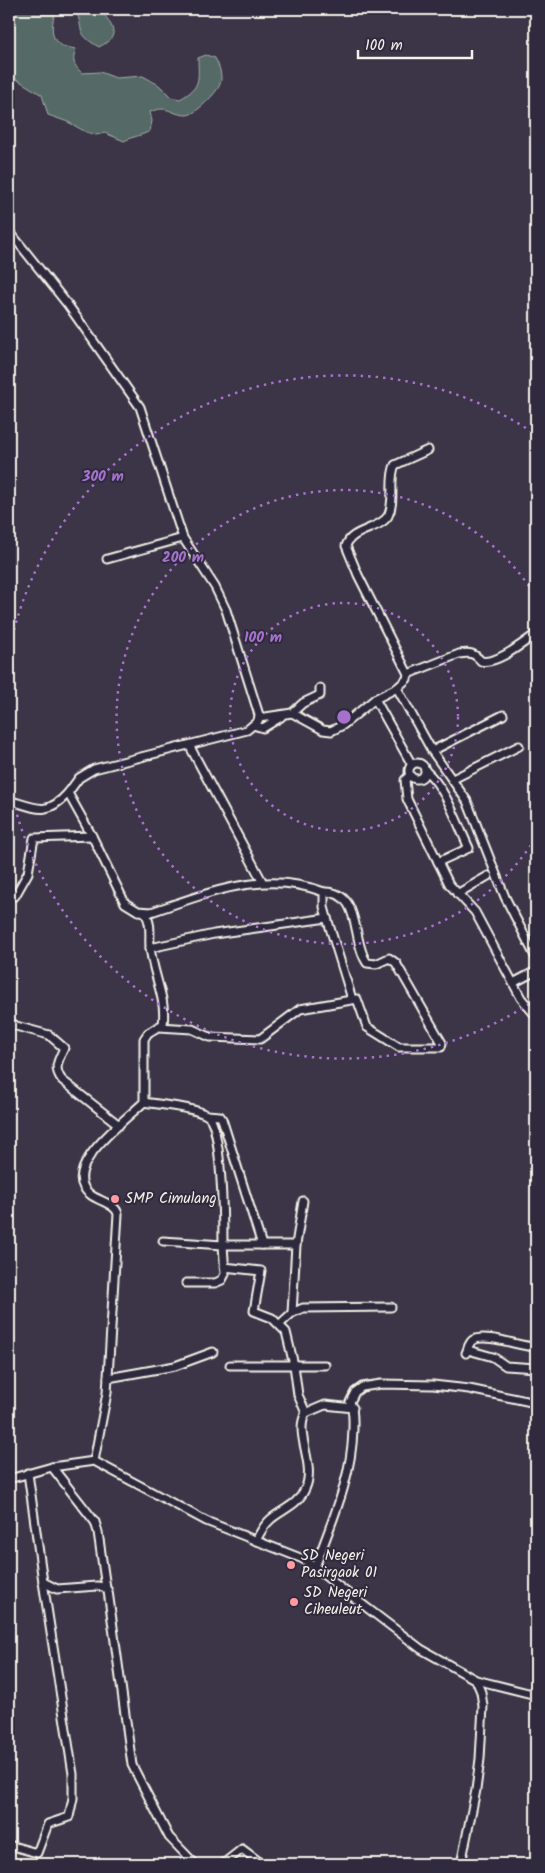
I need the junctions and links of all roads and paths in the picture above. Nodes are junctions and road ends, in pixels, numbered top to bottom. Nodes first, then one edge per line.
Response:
1 (9, 231) edge
2 (428, 450) dead end
3 (183, 538) junction
4 (107, 559) dead end
5 (536, 634) edge
6 (408, 674) junction
7 (320, 688) dead end
8 (397, 688) junction
9 (375, 699) junction
10 (289, 714) junction
11 (503, 714) dead end
12 (259, 718) junction
13 (253, 726) junction
14 (190, 745) junction
15 (518, 746) dead end
16 (432, 751) junction
17 (412, 765) junction
18 (426, 771) junction
19 (410, 775) junction
20 (453, 779) junction
21 (68, 793) junction
22 (15, 802) dead end
23 (92, 836) junction
24 (438, 862) junction
25 (488, 876) dead end
26 (262, 881) junction
27 (9, 892) edge
28 (324, 892) junction
29 (457, 894) junction
30 (151, 912) junction
31 (327, 918) junction
32 (150, 948) junction
33 (536, 958) edge
34 (536, 970) edge
35 (512, 983) junction
36 (352, 999) junction
37 (535, 1013) edge
38 (9, 1021) edge
39 (159, 1027) junction
40 (144, 1102) junction
41 (207, 1115) junction
42 (119, 1125) junction
43 (303, 1201) dead end
44 (163, 1241) dead end
45 (223, 1245) junction
46 (262, 1245) junction
47 (296, 1245) junction
48 (224, 1267) junction
49 (186, 1283) dead end
50 (391, 1307) dead end
51 (292, 1313) junction
52 (280, 1324) junction
53 (536, 1347) edge
54 (213, 1352) dead end
55 (230, 1365) dead end
56 (294, 1365) junction
57 (325, 1365) dead end
58 (536, 1368) edge
59 (108, 1378) junction
60 (536, 1403) edge
61 (353, 1408) junction
62 (306, 1413) junction
63 (94, 1461) junction
64 (52, 1467) junction
65 (28, 1473) junction
66 (9, 1479) edge
67 (256, 1541) junction
68 (315, 1566) junction
69 (43, 1582) junction
70 (106, 1588) junction
71 (476, 1680) junction
72 (536, 1695) edge
73 (9, 1845) edge
74 (195, 1864) edge
75 (223, 1864) edge
76 (262, 1864) edge
77 (461, 1864) edge

1 - 3 street
2 - 6 street
3 - 4 street
3 - 12 street
5 - 6 street
6 - 8 street
7 - 10 street
8 - 9 street
8 - 16 street
9 - 10 street
9 - 17 street
10 - 12 street
10 - 13 street
11 - 16 street
12 - 13 street
13 - 14 street
14 - 21 street
14 - 26 street
15 - 20 street
16 - 20 street
17 - 18 street
17 - 19 street
18 - 19 street
18 - 24 street
19 - 24 street
20 - 33 street
21 - 22 street
21 - 23 street
23 - 27 street
23 - 30 street
24 - 29 street
25 - 29 street
26 - 28 street
26 - 30 street
28 - 31 street
28 - 36 street
29 - 35 street
30 - 32 street
31 - 32 street
31 - 36 street
32 - 39 street
34 - 35 street
35 - 37 street
36 - 39 street
38 - 42 street
39 - 40 street
40 - 41 street
40 - 42 street
41 - 45 street
41 - 46 street
42 - 59 street
43 - 47 street
44 - 45 street
45 - 46 street
45 - 48 street
46 - 47 street
47 - 51 street
48 - 49 street
48 - 52 street
50 - 51 street
51 - 52 street
52 - 56 street
53 - 58 street
54 - 59 street
55 - 56 street
56 - 57 street
56 - 62 street
59 - 63 street
60 - 61 street
61 - 62 street
61 - 68 street
62 - 67 street
63 - 64 street
63 - 67 street
64 - 65 street
64 - 70 street
65 - 66 street
65 - 69 street
67 - 68 street
68 - 71 street
69 - 70 street
69 - 73 street
70 - 74 street
71 - 72 street
71 - 77 street
75 - 76 street

